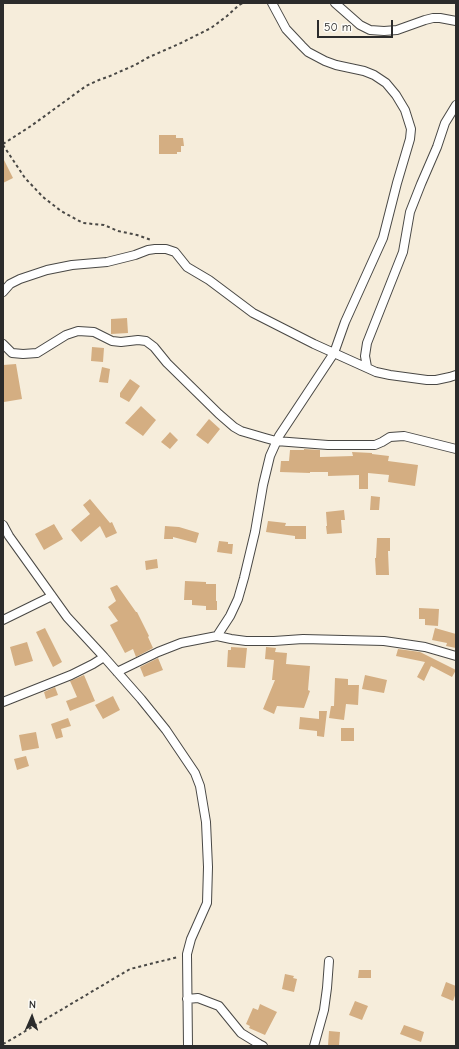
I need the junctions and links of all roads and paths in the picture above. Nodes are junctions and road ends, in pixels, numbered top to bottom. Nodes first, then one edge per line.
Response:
1 (243, 3) edge
2 (272, 3) edge
3 (335, 3) edge
4 (456, 21) edge
5 (456, 105) edge
6 (3, 144) edge
7 (153, 241) dead end
8 (3, 292) edge
9 (3, 344) edge
10 (334, 353) junction
11 (367, 367) junction
12 (456, 375) edge
13 (276, 441) junction
14 (456, 450) edge
15 (3, 525) edge
16 (6, 537) edge
17 (52, 596) junction
18 (3, 620) edge
19 (217, 636) junction
20 (456, 656) edge
21 (104, 657) junction
22 (117, 672) junction
23 (3, 702) edge
24 (187, 954) junction
25 (329, 961) dead end
26 (187, 999) junction
27 (3, 1044) edge
28 (188, 1046) edge
29 (263, 1046) edge
30 (314, 1046) edge

1 - 6 path
2 - 10 street
3 - 4 street
5 - 11 street
6 - 7 path
8 - 10 street
9 - 13 street
10 - 11 street
10 - 13 street
11 - 12 street
13 - 14 street
13 - 19 street
15 - 16 street
16 - 17 street
17 - 18 street
17 - 21 street
19 - 20 street
19 - 22 street
21 - 22 street
21 - 23 street
22 - 24 street
24 - 26 street
24 - 27 path
25 - 30 street
26 - 28 street
26 - 29 street

